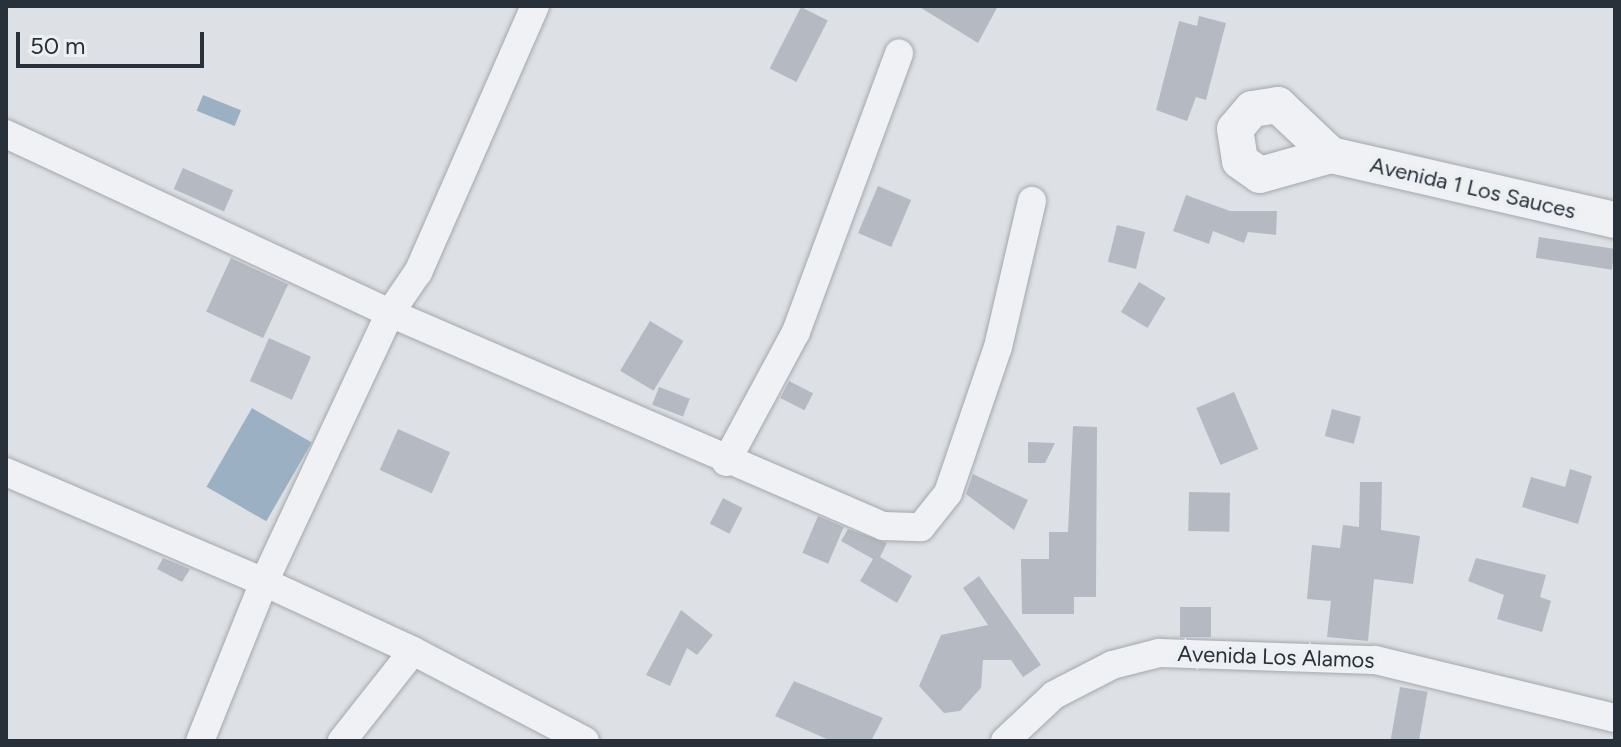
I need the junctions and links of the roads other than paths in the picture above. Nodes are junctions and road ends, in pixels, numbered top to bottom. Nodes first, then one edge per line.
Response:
1 (535, 6) edge
2 (899, 53) dead end
3 (6, 134) edge
4 (1331, 155) dead end
5 (1032, 201) dead end
6 (1615, 220) edge
7 (390, 313) junction
8 (726, 462) junction
9 (6, 472) edge
10 (264, 582) junction
11 (413, 651) junction
12 (1615, 718) edge
13 (200, 741) edge
14 (342, 741) edge
15 (585, 741) edge
16 (1005, 741) edge

1 - 7 street
2 - 8 street
3 - 7 street
4 - 6 street, Avenida 1 Los Sauces
5 - 8 street
7 - 8 street
7 - 10 street
9 - 10 street
10 - 11 street
10 - 13 street
11 - 14 street
11 - 15 street
12 - 16 street, Avenida Los Alamos

